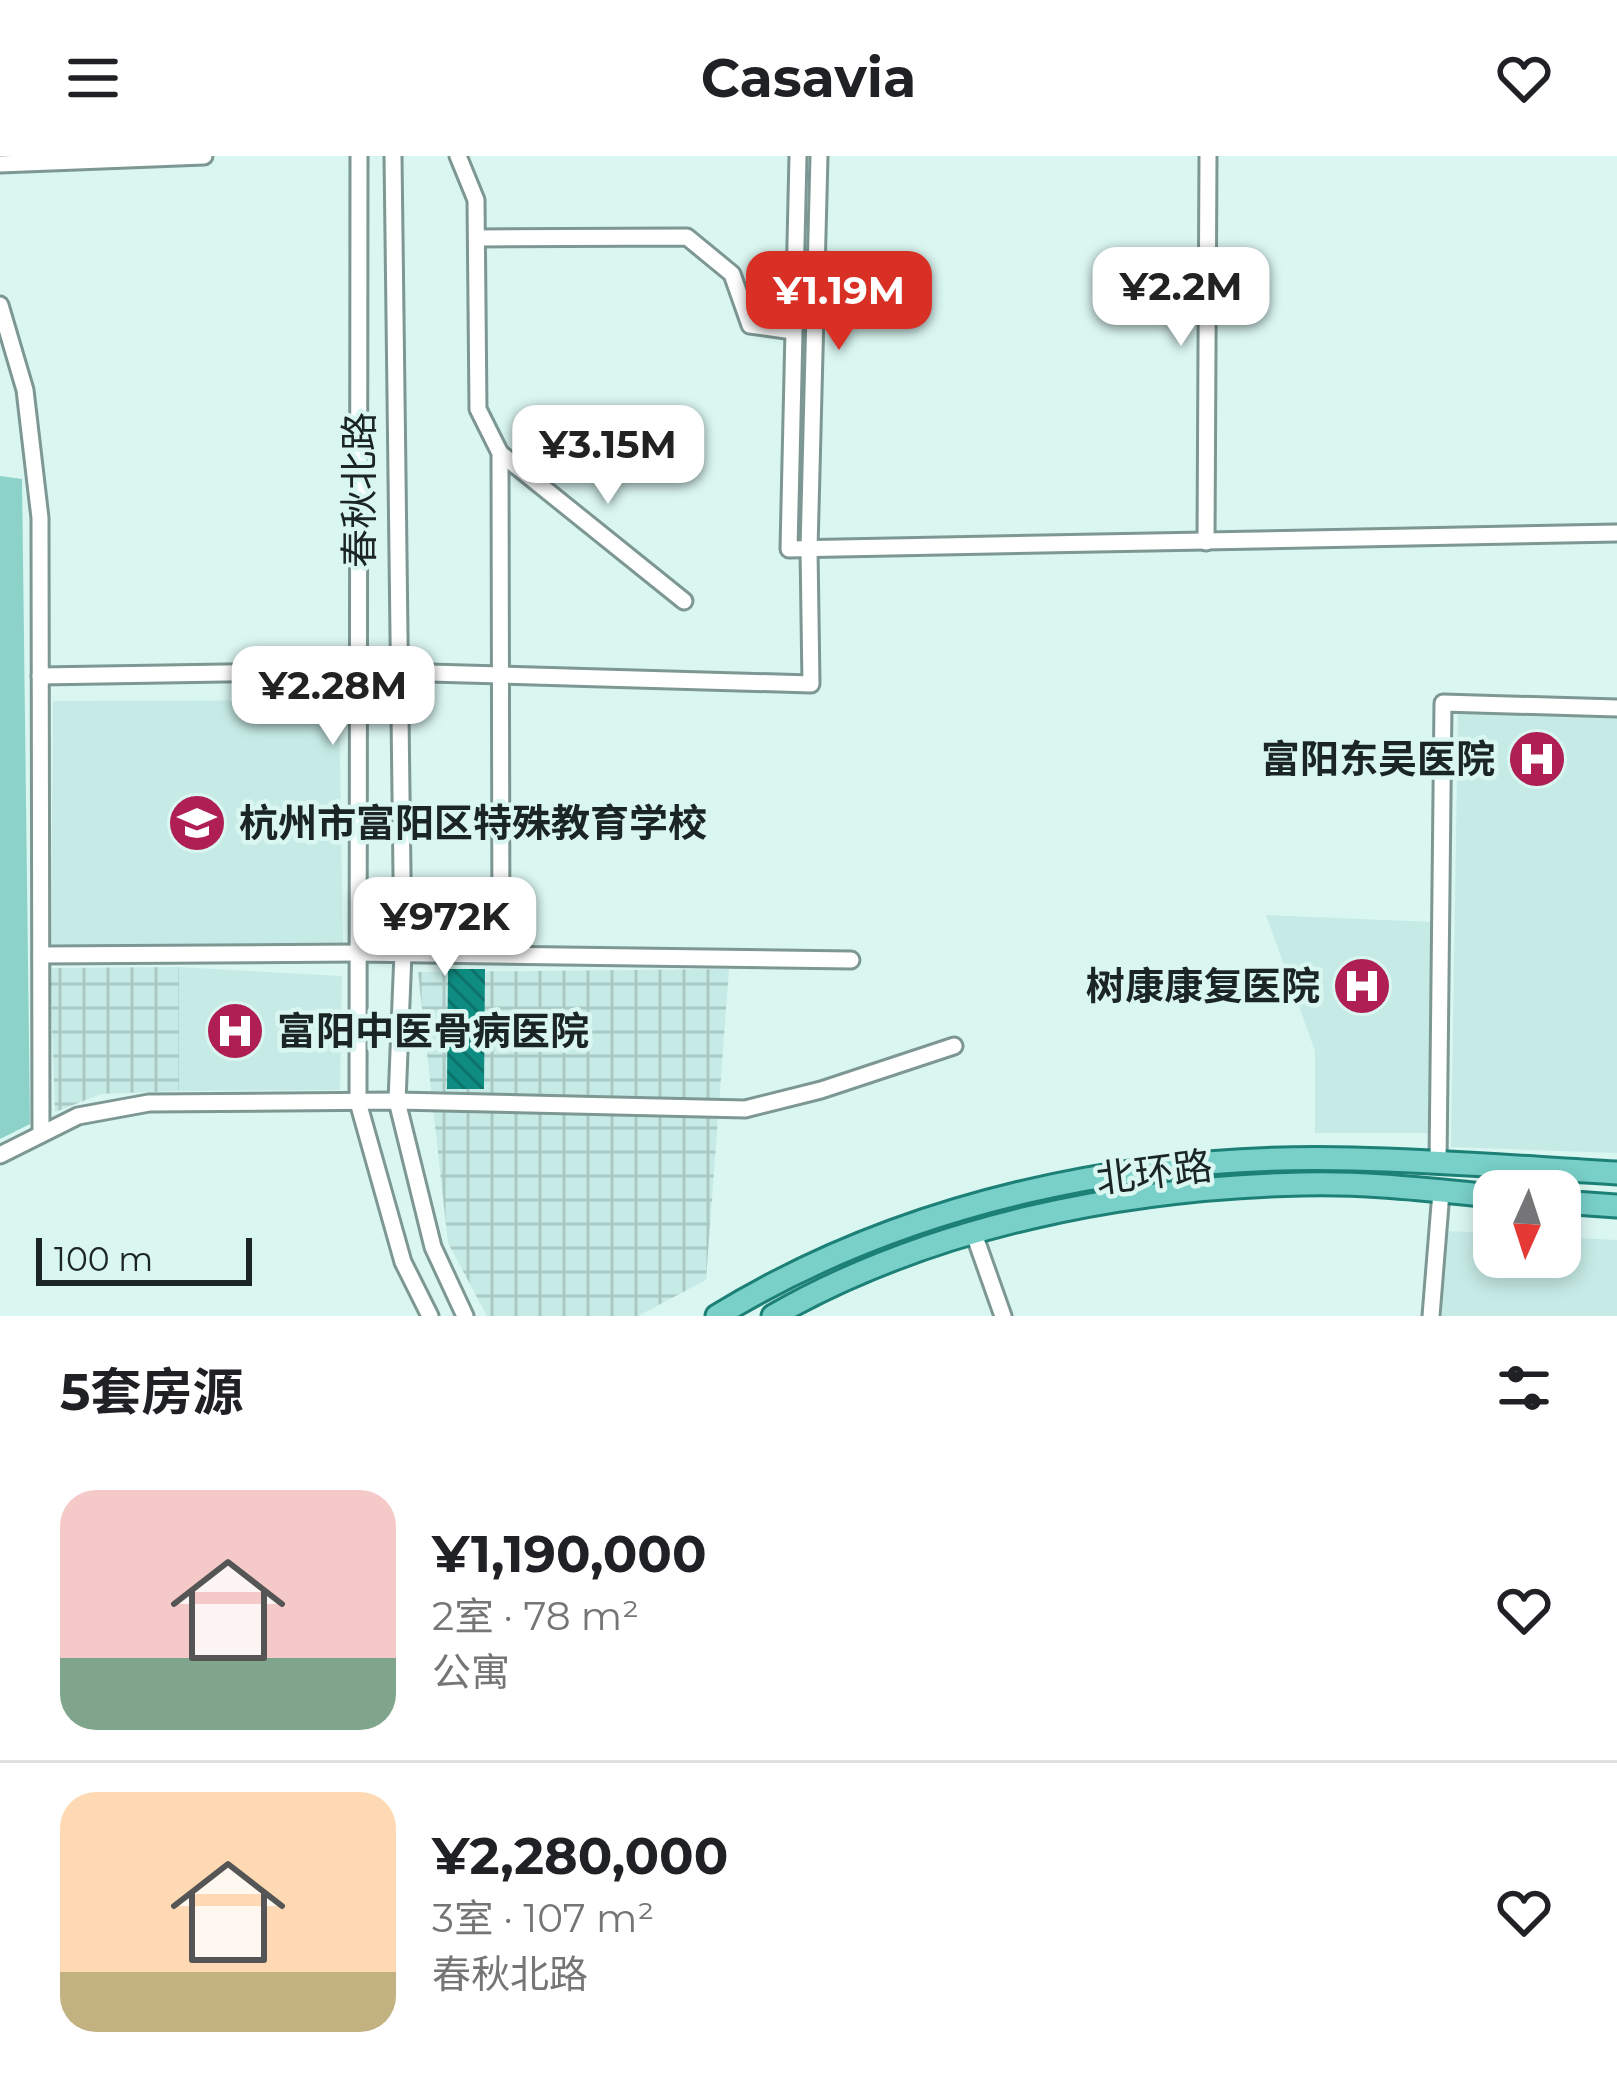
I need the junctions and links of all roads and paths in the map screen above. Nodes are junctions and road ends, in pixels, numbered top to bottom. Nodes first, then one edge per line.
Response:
1 (204, 156) edge
2 (359, 156) edge
3 (393, 156) edge
4 (458, 156) edge
5 (798, 156) edge
6 (818, 156) edge
7 (1208, 156) edge
8 (0, 164) edge
9 (477, 238) junction
10 (0, 305) edge
11 (793, 331) junction
12 (500, 453) junction
13 (1617, 532) edge
14 (1206, 542) junction
15 (809, 549) junction
16 (684, 602) dead end
17 (358, 671) junction
18 (400, 674) junction
19 (40, 676) junction
20 (501, 676) junction
21 (1617, 708) edge
22 (358, 952) junction
23 (404, 953) junction
24 (501, 954) junction
25 (41, 955) junction
26 (850, 960) dead end
27 (954, 1046) dead end
28 (397, 1101) junction
29 (358, 1102) junction
30 (41, 1134) junction
31 (0, 1155) edge
32 (1438, 1163) junction
33 (1617, 1172) edge
34 (1441, 1192) junction
35 (1473, 1194) edge
36 (1581, 1203) edge
37 (1617, 1205) edge
38 (974, 1234) junction
39 (430, 1316) edge
40 (465, 1316) edge
41 (717, 1316) edge
42 (773, 1316) edge
43 (1003, 1316) edge
44 (1432, 1316) edge

1 - 8 street
2 - 17 street, 春秋北路
3 - 18 street, 春秋北路
4 - 9 street
5 - 11 street
6 - 15 street
7 - 14 street
9 - 11 street
9 - 12 street
10 - 19 street
11 - 15 street
12 - 16 street
12 - 20 street
13 - 14 street
14 - 15 street
15 - 20 street
17 - 18 street
17 - 19 street
17 - 22 street, 春秋北路
18 - 20 street
18 - 23 street, 春秋北路
19 - 25 street
20 - 24 street
21 - 32 street
22 - 23 street
22 - 25 street
22 - 29 street, 春秋北路
23 - 24 street
23 - 28 street, 春秋北路
24 - 26 street
25 - 30 street
27 - 28 street
28 - 29 street
28 - 40 street, 春秋北路
29 - 30 street
29 - 39 street, 春秋北路
30 - 31 street
32 - 33 main road, 北环路
32 - 41 main road, 北环路
34 - 35 main road, 北环路
34 - 38 main road, 北环路
34 - 44 street
36 - 37 main road
38 - 42 main road, 北环路
38 - 43 street

